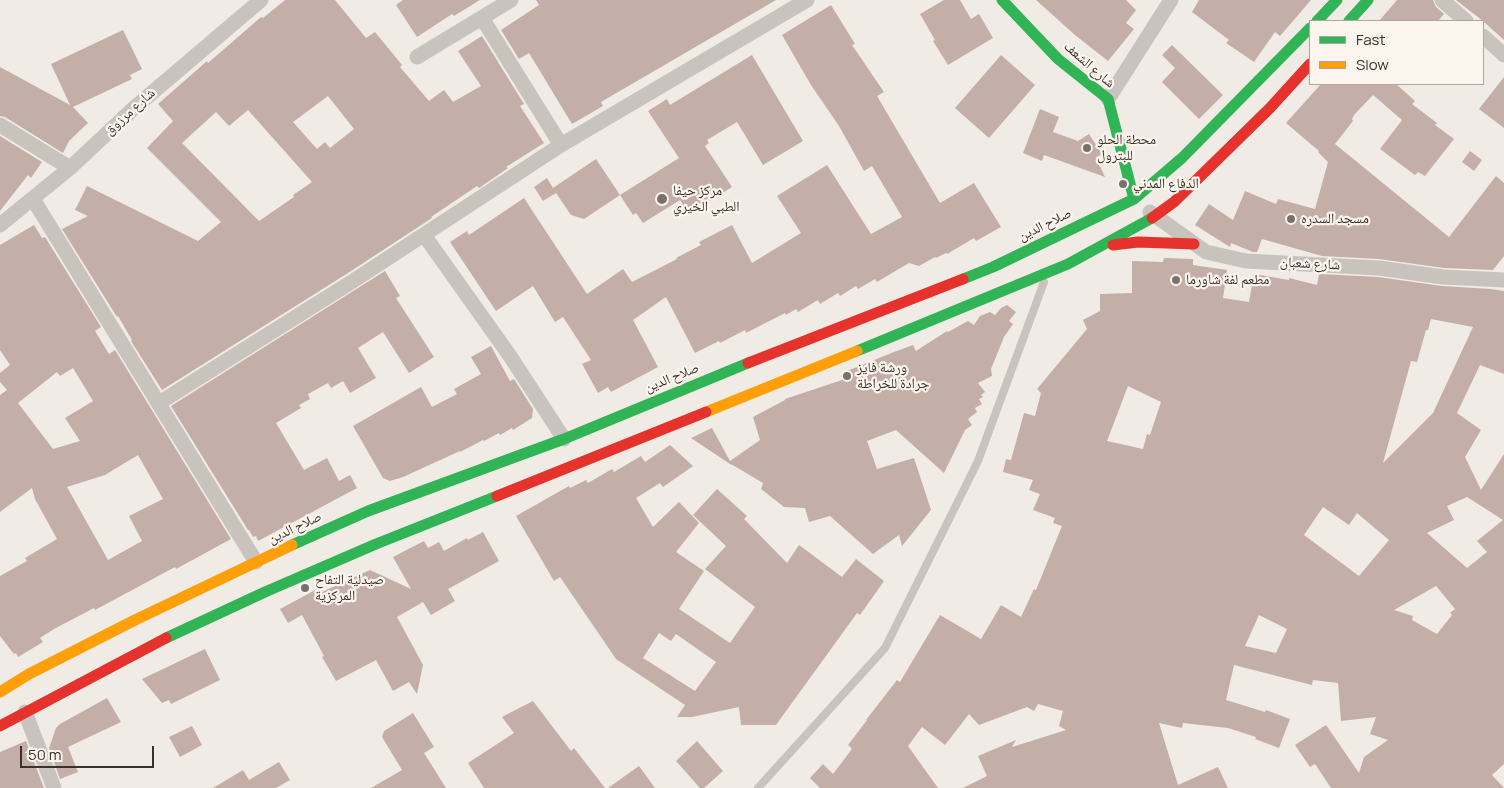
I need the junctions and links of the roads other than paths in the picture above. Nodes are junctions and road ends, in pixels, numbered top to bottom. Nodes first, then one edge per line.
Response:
1 (261, 0) edge
2 (511, 0) edge
3 (807, 0) edge
4 (1002, 0) edge
5 (1170, 0) edge
6 (1337, 0) edge
7 (1368, 0) edge
8 (1442, 0) edge
9 (482, 18) junction
10 (1318, 20) edge
11 (1350, 20) edge
12 (1465, 20) edge
13 (1309, 29) edge
14 (1484, 37) edge
15 (1504, 55) edge
16 (416, 57) dead end
17 (1309, 65) edge
18 (1108, 99) junction
19 (0, 125) edge
20 (562, 145) junction
21 (70, 168) junction
22 (33, 199) junction
23 (1134, 199) junction
24 (1156, 216) junction
25 (0, 225) edge
26 (424, 235) junction
27 (1194, 244) junction
28 (1100, 247) junction
29 (1047, 273) junction
30 (1504, 280) edge
31 (159, 403) junction
32 (582, 431) junction
33 (564, 439) junction
34 (592, 459) junction
35 (256, 562) junction
36 (0, 692) edge
37 (25, 712) junction
38 (0, 726) edge
39 (54, 788) edge
40 (758, 788) edge

1 - 21 street, شارع مرزوق
2 - 9 street
3 - 20 street
4 - 18 main road, شارع الشعف
5 - 18 street
6 - 10 main road
7 - 11 main road
8 - 12 street
9 - 16 street
9 - 20 street
13 - 23 main road, صلاح الدين
14 - 15 street
17 - 24 main road
18 - 23 main road, شارع الشعف
19 - 21 street
20 - 26 street
21 - 22 street, شارع مرزوق
22 - 25 street, شارع مرزوق
22 - 31 street
23 - 24 street, شارع شعبان
23 - 32 main road, صلاح الدين
24 - 27 street, شارع شعبان
24 - 28 main road
26 - 31 street
26 - 33 street
27 - 28 main road
27 - 30 street, شارع شعبان
28 - 29 main road
29 - 34 main road
29 - 40 lane
31 - 35 street
32 - 33 main road, صلاح الدين
32 - 34 main road
33 - 35 main road, صلاح الدين
34 - 37 main road
35 - 36 main road, صلاح الدين
37 - 38 main road
37 - 39 street

